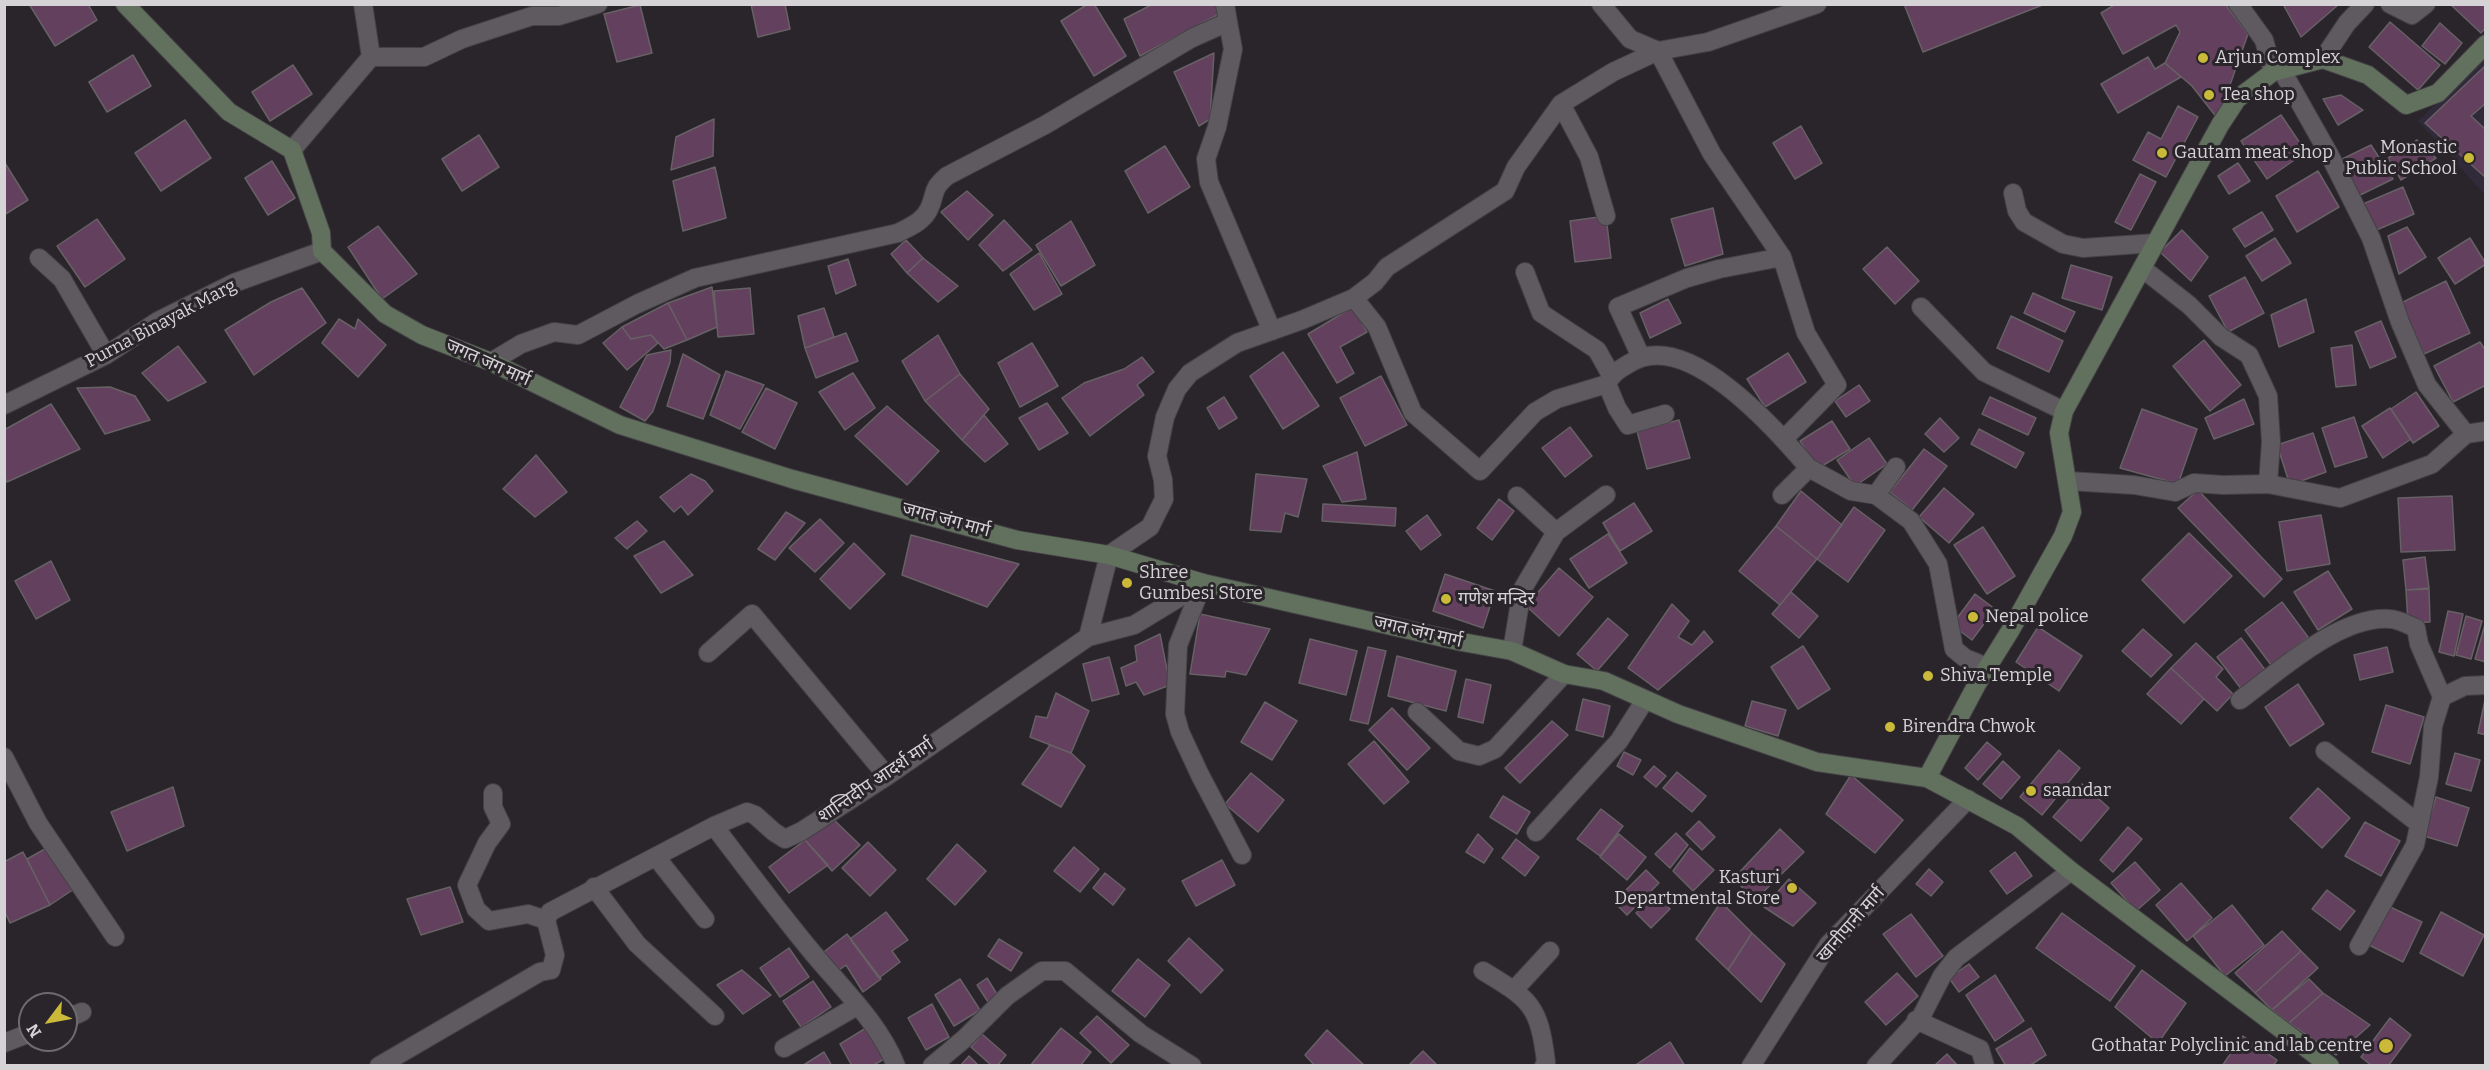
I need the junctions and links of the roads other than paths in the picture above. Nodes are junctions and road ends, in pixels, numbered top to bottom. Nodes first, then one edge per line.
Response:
1 (125, 4) edge
2 (363, 4) edge
3 (598, 4) edge
4 (1601, 4) edge
5 (1817, 4) edge
6 (2238, 4) edge
7 (2365, 4) edge
8 (2390, 4) edge
9 (2426, 4) edge
10 (1226, 13) edge
11 (2486, 44) edge
12 (1658, 51) junction
13 (371, 57) junction
14 (2323, 59) junction
15 (2277, 70) junction
16 (1562, 105) junction
17 (292, 150) junction
18 (2013, 193) dead end
19 (1606, 216) dead end
20 (2155, 243) junction
21 (321, 251) junction
22 (1782, 257) junction
23 (39, 258) dead end
24 (2142, 269) junction
25 (1525, 272) dead end
26 (1354, 298) junction
27 (1921, 307) dead end
28 (1272, 331) junction
29 (106, 355) junction
30 (1641, 357) junction
31 (491, 362) junction
32 (1609, 380) junction
33 (4, 405) edge
34 (2064, 411) junction
35 (1665, 414) dead end
36 (2486, 431) edge
37 (2466, 434) junction
38 (1784, 439) junction
39 (1896, 467) dead end
40 (1809, 468) junction
41 (2068, 481) junction
42 (2268, 484) junction
43 (1606, 495) dead end
44 (1782, 495) dead end
45 (1876, 495) junction
46 (1517, 496) dead end
47 (1556, 532) junction
48 (1109, 555) junction
49 (1203, 583) junction
50 (1088, 637) junction
51 (1512, 651) junction
52 (708, 653) dead end
53 (1988, 668) junction
54 (1564, 674) junction
55 (2486, 685) edge
56 (2442, 697) junction
57 (1645, 699) junction
58 (2240, 700) dead end
59 (1418, 712) dead end
60 (2325, 751) dead end
61 (4, 757) edge
62 (887, 776) junction
63 (1927, 778) junction
64 (493, 793) dead end
65 (1968, 799) junction
66 (2418, 823) junction
67 (714, 826) junction
68 (1536, 832) dead end
69 (1242, 855) dead end
70 (656, 857) junction
71 (2071, 871) junction
72 (594, 887) junction
73 (705, 919) dead end
74 (546, 920) junction
75 (115, 937) dead end
76 (2359, 946) dead end
77 (1550, 951) dead end
78 (1483, 971) dead end
79 (1514, 990) junction
80 (857, 1006) junction
81 (715, 1016) dead end
82 (1916, 1020) junction
83 (784, 1048) dead end
84 (386, 1064) edge
85 (896, 1065) edge
86 (932, 1065) edge
87 (1192, 1065) edge
88 (1544, 1065) edge
89 (1751, 1065) edge
90 (1876, 1065) edge
91 (1985, 1065) edge
92 (2330, 1065) edge

1 - 17 street
2 - 13 street
3 - 13 street
4 - 12 street
5 - 12 street
6 - 15 street
7 - 14 street
8 - 9 street
10 - 28 street
10 - 31 street
11 - 14 street
12 - 16 street
12 - 22 street
13 - 17 street
14 - 15 street
15 - 20 street
15 - 37 street
16 - 19 street
16 - 26 street
17 - 21 street
18 - 20 street
20 - 24 street
21 - 29 street, Purna Binayak Marg
21 - 31 street, जगत जंग मार्ग
22 - 30 street
22 - 38 street
23 - 29 street
24 - 34 street
24 - 42 street
25 - 32 street
26 - 28 street
26 - 32 street
27 - 34 street
28 - 48 street
29 - 33 street, Purna Binayak Marg
30 - 32 street
30 - 38 street
31 - 48 street, जगत जंग मार्ग
32 - 35 street
34 - 41 street
36 - 37 street
37 - 42 street
38 - 40 street
39 - 45 street
40 - 44 street
40 - 45 street
41 - 42 street
41 - 53 street
43 - 47 street
45 - 53 street
46 - 47 street
47 - 51 street
48 - 49 street, जगत जंग मार्ग
48 - 50 street
49 - 50 street, शान्तिदीप आदर्श मार्ग
49 - 51 street, जगत जंग मार्ग
49 - 69 street
50 - 62 street, शान्तिदीप आदर्श मार्ग
51 - 54 street, जगत जंग मार्ग
52 - 62 street
53 - 63 street
54 - 57 street, जगत जंग मार्ग
54 - 59 street
55 - 56 street
56 - 58 street
56 - 66 street
57 - 63 street, जगत जंग मार्ग
57 - 68 street
60 - 66 street
61 - 75 street
62 - 67 street, शान्तिदीप आदर्श मार्ग
63 - 65 street, जगत जंग मार्ग
64 - 74 street
65 - 71 street, जगत जंग मार्ग
65 - 89 street, खानीपानी मार्ग
66 - 76 street
67 - 70 street, शान्तिदीप आदर्श मार्ग
67 - 80 street
70 - 72 street, शान्तिदीप आदर्श मार्ग
70 - 73 street
71 - 82 street
71 - 92 street, जगत जंग मार्ग
72 - 74 street, शान्तिदीप आदर्श मार्ग
72 - 81 street
74 - 84 street
77 - 79 street
78 - 79 street
79 - 88 street
80 - 83 street
80 - 85 street
82 - 90 street
82 - 91 street
86 - 87 street

